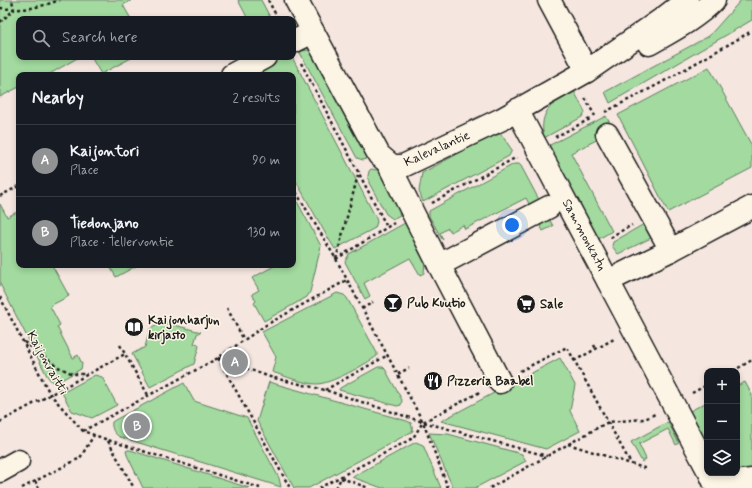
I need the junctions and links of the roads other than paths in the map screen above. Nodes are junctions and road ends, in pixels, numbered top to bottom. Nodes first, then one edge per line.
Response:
1 (296, 0) edge
2 (549, 0) edge
3 (687, 0) edge
4 (714, 0) edge
5 (313, 32) junction
6 (297, 52) edge
7 (260, 60) edge
8 (238, 72) edge
9 (581, 75) junction
10 (517, 110) junction
11 (601, 125) road end
12 (388, 163) junction
13 (752, 206) edge
14 (549, 207) dead end
15 (671, 250) junction
16 (439, 265) junction
17 (608, 281) junction
18 (500, 382) dead end
19 (704, 462) edge
20 (711, 476) edge
21 (752, 480) edge

1 - 5 street, Kalevalantie
2 - 9 street
3 - 9 street, Kalevalantie
4 - 9 street, Kalevalantie
5 - 6 street
5 - 12 street, Kalevalantie
7 - 8 street
9 - 10 street, Kalevalantie
10 - 12 street, Kalevalantie
10 - 17 street, Sammonkatu
11 - 15 street
12 - 16 street
13 - 15 street, Sammonkatu
14 - 16 street
15 - 17 street, Sammonkatu
16 - 18 street
17 - 19 street
20 - 21 street

